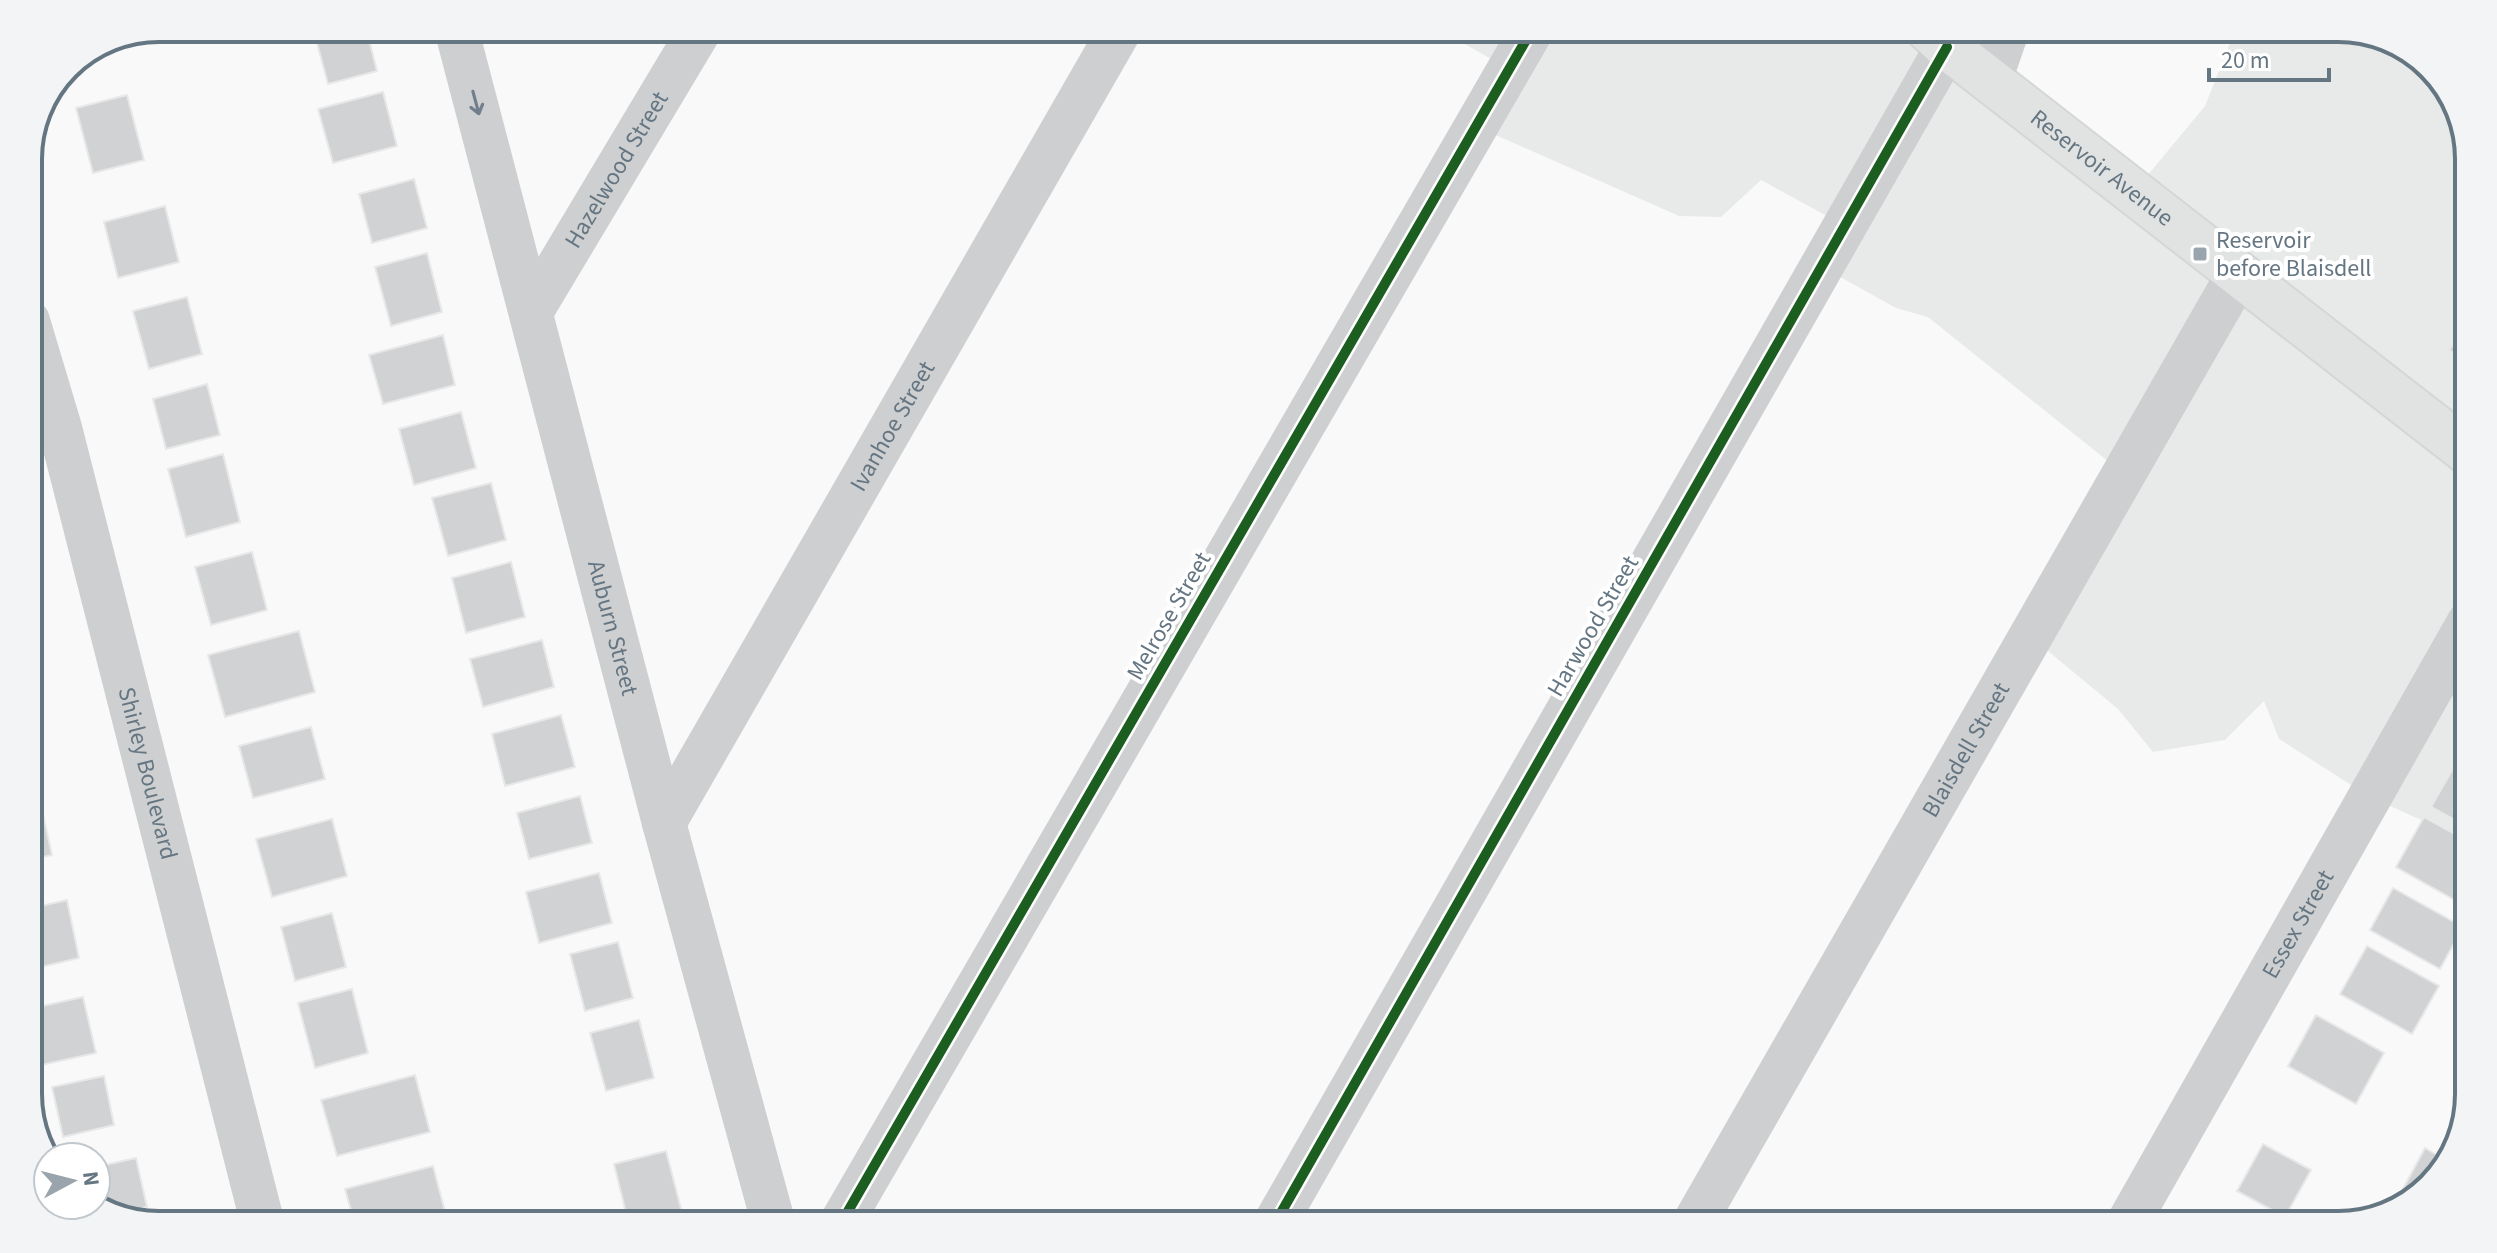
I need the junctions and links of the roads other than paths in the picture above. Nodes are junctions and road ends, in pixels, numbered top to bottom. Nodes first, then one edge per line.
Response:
1 (460, 42) edge
2 (693, 42) edge
3 (1113, 42) edge
4 (1525, 42) edge
5 (1934, 42) edge
6 (1943, 42) edge
7 (2003, 42) edge
8 (1990, 80) junction
9 (2239, 273) junction
10 (531, 312) junction
11 (42, 368) edge
12 (2455, 442) edge
13 (2455, 647) edge
14 (664, 823) junction
15 (259, 1211) edge
16 (770, 1211) edge
17 (848, 1211) edge
18 (1282, 1211) edge
19 (1701, 1211) edge
20 (2135, 1211) edge

1 -> 10 street, Auburn Street
2 - 10 street, Hazelwood Street
3 - 14 street, Ivanhoe Street
4 - 17 street, Melrose Street
5 - 18 street, Harwood Street
6 - 8 main road, Reservoir Avenue
7 - 8 street
8 - 9 main road, Reservoir Avenue
9 - 12 main road, Reservoir Avenue
9 - 19 street, Blaisdell Street
10 - 14 street, Auburn Street
11 - 15 street, Shirley Boulevard
13 - 20 street, Essex Street
14 - 16 street, Auburn Street

